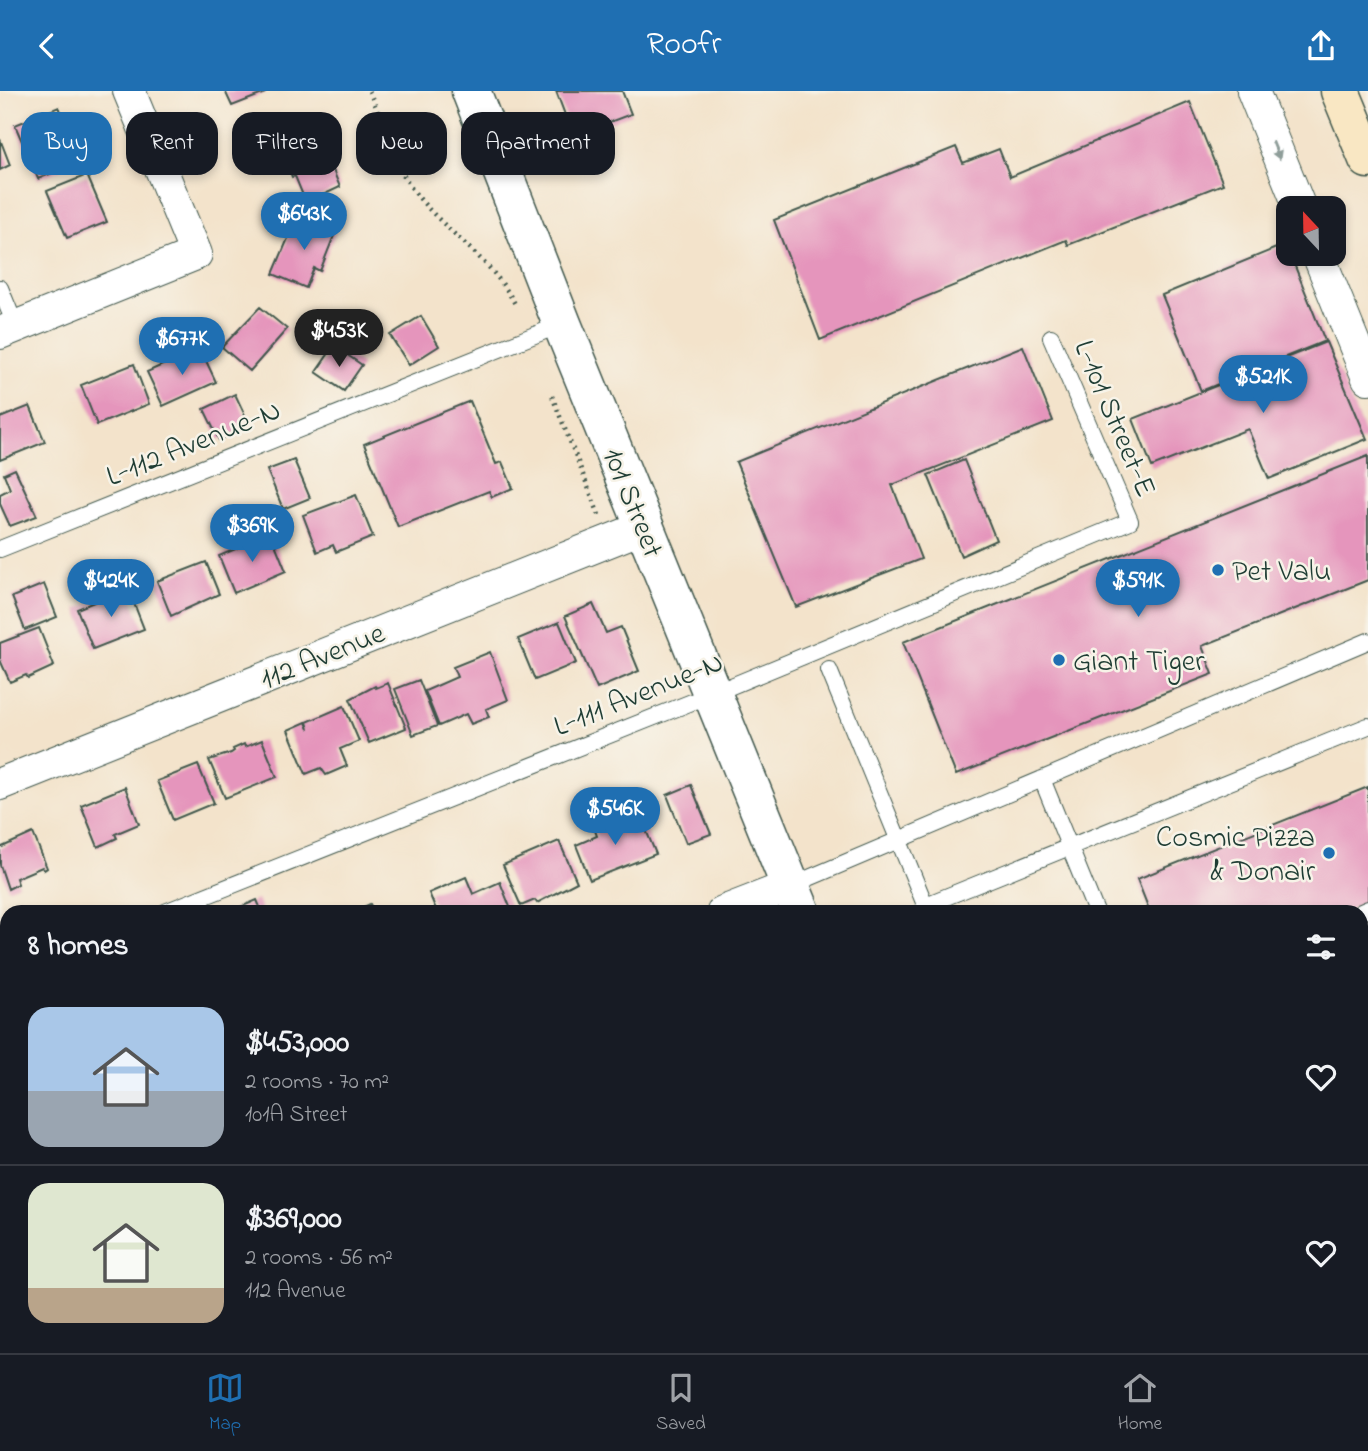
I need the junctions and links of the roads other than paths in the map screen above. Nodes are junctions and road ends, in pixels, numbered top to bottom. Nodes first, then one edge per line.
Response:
1 (129, 91) edge
2 (471, 91) edge
3 (1253, 91) edge
4 (1340, 91) edge
5 (1368, 159) edge
6 (1295, 196) edge
7 (1323, 266) edge
8 (0, 288) edge
9 (8, 330) edge
10 (546, 330) junction
11 (1051, 337) dead end
12 (1368, 378) edge
13 (1130, 521) joint
14 (627, 533) junction
15 (0, 549) edge
16 (1368, 641) edge
17 (829, 670) dead end
18 (712, 694) junction
19 (1368, 726) edge
20 (1042, 779) junction
21 (0, 784) edge
22 (898, 840) junction
23 (1069, 846) junction
24 (796, 899) edge
25 (183, 905) edge
26 (762, 905) edge
27 (925, 905) edge
28 (936, 905) edge
29 (1093, 905) edge

1 - 9 street
2 - 10 street, 101 Street
3 -> 6 street
4 - 5 main road
7 - 12 street
8 - 9 lane
10 - 14 street, 101 Street
10 - 15 lane, L-112 Avenue-N
11 - 13 lane, L-101 Street-E
13 - 18 lane, L-111 Avenue-N
14 - 18 street, 101 Street
14 - 21 street, 112 Avenue
16 - 20 lane
17 - 22 lane
18 - 24 street, 101 Street
18 - 25 lane, L-111 Avenue-N
19 - 23 lane
20 - 22 lane
20 - 23 lane
22 - 24 lane
22 - 27 lane
23 - 28 lane
23 - 29 lane
24 - 26 street

